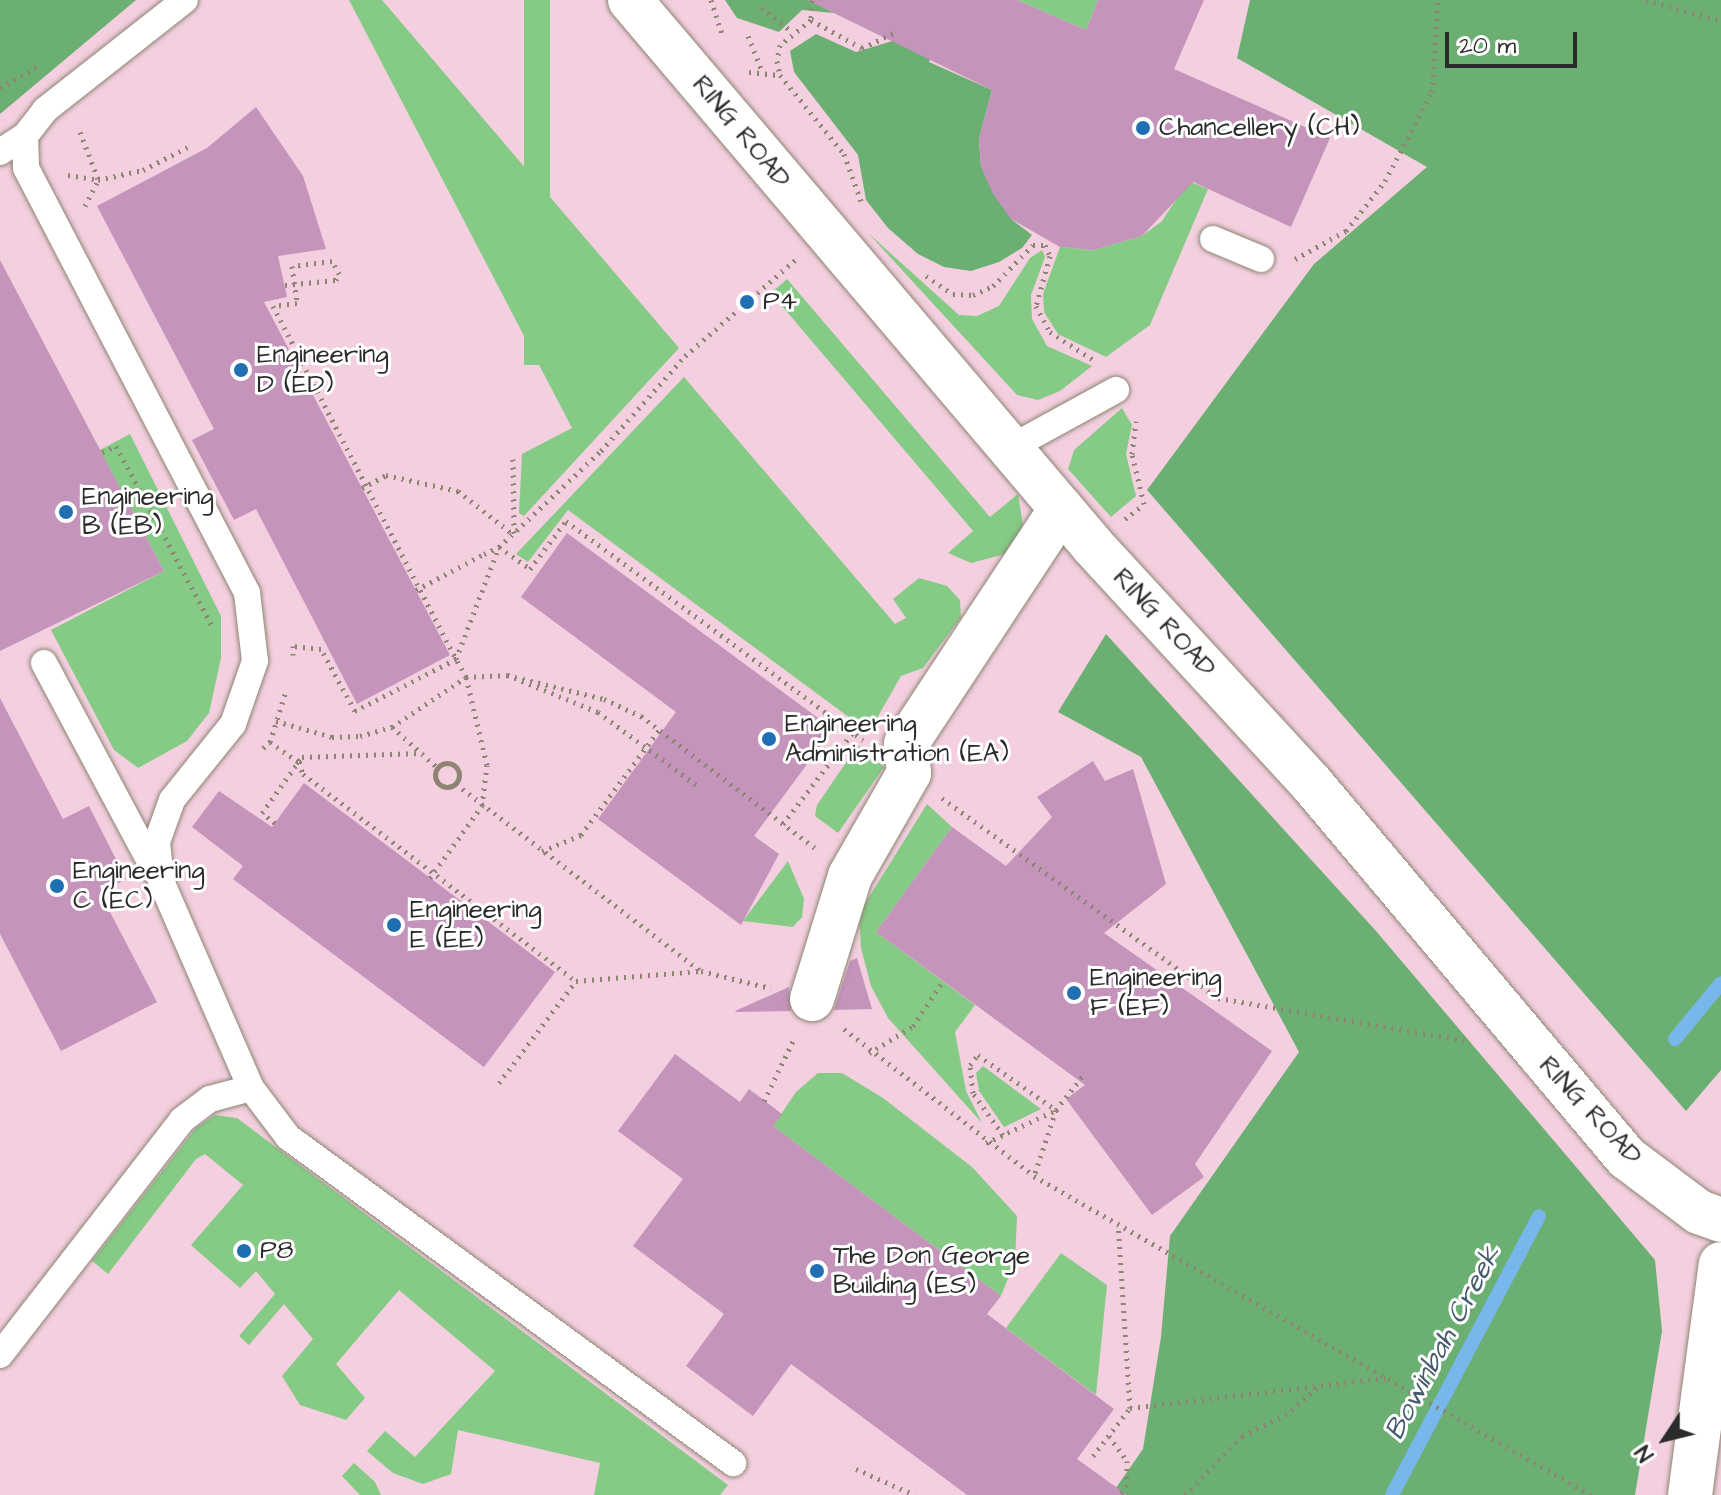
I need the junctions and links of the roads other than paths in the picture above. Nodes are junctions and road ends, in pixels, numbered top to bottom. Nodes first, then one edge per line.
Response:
1 (185, 0) edge
2 (630, 0) edge
3 (25, 136) junction
4 (0, 152) edge
5 (1213, 239) dead end
6 (1261, 259) road end
7 (1116, 390) dead end
8 (1010, 448) junction
9 (1061, 509) junction
10 (44, 663) dead end
11 (161, 881) junction
12 (812, 999) road end
13 (251, 1088) junction
14 (1721, 1220) edge
15 (1721, 1264) edge
16 (0, 1355) edge
17 (733, 1463) dead end
18 (1690, 1495) edge

1 - 3 lane
2 - 8 street, RING ROAD
3 - 4 lane
3 - 11 lane
5 - 6 lane
7 - 8 lane
8 - 9 street, RING ROAD
9 - 12 street
9 - 14 street, RING ROAD
10 - 11 lane
11 - 13 lane
13 - 16 lane
13 - 17 lane
15 - 18 street

